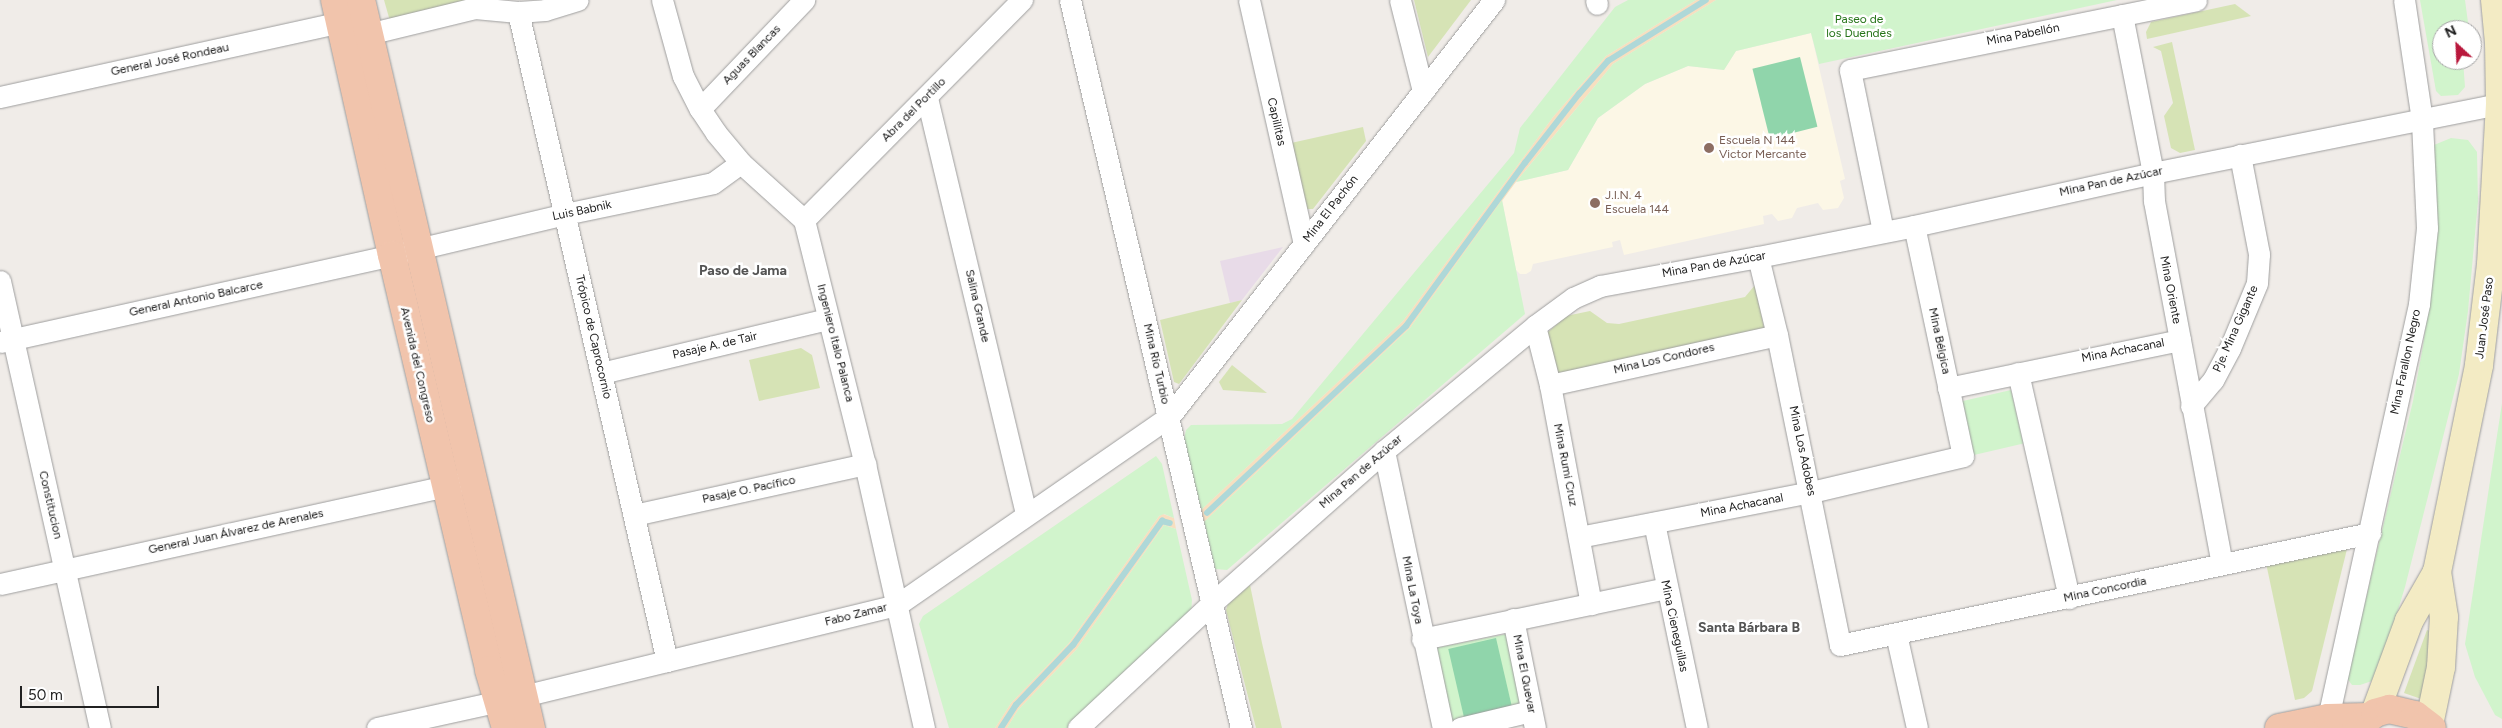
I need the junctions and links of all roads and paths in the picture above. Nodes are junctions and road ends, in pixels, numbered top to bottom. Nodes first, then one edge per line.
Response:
1 (361, 0) edge
2 (578, 0) edge
3 (662, 0) edge
4 (804, 0) edge
5 (1022, 0) edge
6 (1070, 0) edge
7 (1249, 0) edge
8 (1400, 0) edge
9 (1494, 0) edge
10 (2196, 0) edge
11 (2404, 0) edge
12 (2495, 0) edge
13 (338, 11) edge
14 (518, 12) junction
15 (2122, 15) junction
16 (368, 34) junction
17 (1423, 91) junction
18 (0, 98) edge
19 (927, 98) junction
20 (2501, 104) edge
21 (700, 109) junction
22 (2422, 120) junction
23 (2240, 155) junction
24 (741, 162) junction
25 (2153, 173) junction
26 (564, 214) junction
27 (804, 220) junction
28 (1914, 226) junction
29 (1883, 231) junction
30 (1304, 244) junction
31 (418, 249) junction
32 (392, 255) junction
33 (1758, 257) junction
34 (0, 281) edge
35 (828, 319) junction
36 (1535, 326) junction
37 (1778, 335) junction
38 (2180, 340) junction
39 (6, 341) edge
40 (601, 373) junction
41 (2018, 373) junction
42 (1550, 385) junction
43 (1948, 388) junction
44 (2191, 406) junction
45 (1169, 417) junction
46 (1384, 451) junction
47 (1963, 456) joint
48 (865, 464) junction
49 (472, 480) junction
50 (446, 487) junction
51 (1811, 492) junction
52 (1026, 514) junction
53 (634, 515) junction
54 (1654, 523) junction
55 (2370, 533) junction
56 (1579, 537) junction
57 (2222, 564) junction
58 (65, 570) junction
59 (2438, 572) junction
60 (0, 584) edge
61 (1666, 588) junction
62 (2069, 598) junction
63 (1591, 604) junction
64 (897, 605) junction
65 (1210, 605) junction
66 (1513, 619) junction
67 (1896, 634) junction
68 (1422, 638) junction
69 (1840, 645) joint
70 (667, 662) junction
71 (510, 699) junction
72 (2328, 718) junction
73 (1533, 719) edge
74 (2367, 720) edge
75 (2431, 726) edge
76 (100, 728) edge
77 (377, 728) edge
78 (506, 728) edge
79 (531, 728) edge
80 (924, 728) edge
81 (1078, 728) edge
82 (1241, 728) edge
83 (1443, 728) edge
84 (1460, 728) edge
85 (1696, 728) edge
86 (1916, 728) edge
87 (2278, 728) edge

1 - 16 main road, Avenida del Congreso
2 - 14 street
3 - 21 street
4 - 21 street, Aguas Blancas
5 - 19 street, Abra del Portillo
6 - 45 street, Mina Río Turbio
7 - 30 street, Capillitas
8 - 17 street
9 - 17 street, Mina El Pachón
10 - 15 street, Mina Pabellón
11 - 22 street, Mina Farallon Negro
12 - 20 main road, Juan José Paso
13 - 16 street
13 - 18 street, General José Rondeau
13 - 32 main road, Avenida del Congreso
14 - 16 street
14 - 26 street, Trópico de Caprocornio
15 - 25 street, Mina Oriente
15 - 29 street, Mina Pabellón
16 - 31 main road, Avenida del Congreso
17 - 30 street, Mina El Pachón
19 - 27 street, Abra del Portillo
19 - 52 street, Salina Grande
20 - 22 street, Mina Pan de Azúcar
20 - 59 main road, Juan José Paso
21 - 24 street
22 - 23 street, Mina Pan de Azúcar
22 - 55 street, Mina Farallon Negro
23 - 25 street, Mina Pan de Azúcar
23 - 44 street, Pje. Mina Gigante
24 - 26 street, Luis Babnik
24 - 27 street
25 - 28 street, Mina Pan de Azúcar
25 - 38 street, Mina Oriente
26 - 31 street, Luis Babnik
26 - 40 street, Trópico de Caprocornio
27 - 35 street, Ingeniero Italo Palanca
28 - 29 street, Mina Pan de Azúcar
28 - 43 street, Mina Bélgica
29 - 33 street, Mina Pan de Azúcar
30 - 45 street, Mina El Pachón
31 - 32 street, Luis Babnik
31 - 49 main road, Avenida del Congreso
32 - 39 street, General Antonio Balcarce
32 - 50 main road, Avenida del Congreso
33 - 36 street, Mina Pan de Azúcar
33 - 37 street, Mina Los Adobes
34 - 39 street, Constitucion
35 - 40 street, Pasaje A. de Tair
35 - 48 street, Ingeniero Italo Palanca
36 - 42 street, Mina Rumi Cruz
36 - 46 street, Mina Pan de Azúcar
37 - 42 street, Mina Los Condores
37 - 51 street, Mina Los Adobes
38 - 41 street, Mina Achacanal
38 - 44 street, Mina Oriente
39 - 58 street, Constitucion
40 - 53 street, Trópico de Caprocornio
41 - 43 street, Mina Achacanal
41 - 62 street
42 - 56 street, Mina Rumi Cruz
43 - 47 street, Mina Bélgica
44 - 57 street, Mina Oriente
45 - 52 street, Fabo Zamar
45 - 65 street, Mina Río Turbio
46 - 65 street, Mina Pan de Azúcar
46 - 68 street, Mina La Toya
47 - 51 street, Mina Achacanal
48 - 53 street, Pasaje O. Pacífico
48 - 64 street, Ingeniero Italo Palanca
49 - 50 street, General Juan Álvarez de Arenales
49 - 71 main road, Avenida del Congreso
50 - 58 street, General Juan Álvarez de Arenales
50 - 71 main road, Avenida del Congreso
51 - 54 street, Mina Achacanal
51 - 69 street, Mina Los Adobes
52 - 64 street, Fabo Zamar
53 - 70 street, Trópico de Caprocornio
54 - 56 street, Mina Achacanal
54 - 61 street, Mina Cieneguillas
55 - 57 street, Mina Concordia
55 - 72 street, Mina Farallon Negro
56 - 63 street, Mina Rumi Cruz
57 - 62 street, Mina Concordia
58 - 60 street, General Juan Álvarez de Arenales
58 - 76 street, Constitucion
59 - 74 main road, Juan José Paso
59 - 75 main road, Juan José Paso
61 - 63 street
61 - 85 street, Mina Cieneguillas
62 - 67 street, Mina Concordia
63 - 66 street
64 - 70 street, Fabo Zamar
64 - 80 street, Ingeniero Italo Palanca
65 - 81 street, Mina Pan de Azúcar
65 - 82 street, Mina Río Turbio
66 - 68 street
66 - 73 street, Mina El Quevar
67 - 69 street, Mina Concordia
67 - 86 street
68 - 83 street, Mina La Toya
70 - 71 street, Fabo Zamar
71 - 77 street, Fabo Zamar
71 - 78 main road, Avenida del Congreso
71 - 79 main road, Avenida del Congreso
72 - 74 main road
72 - 87 main road
73 - 84 street
74 - 75 main road

